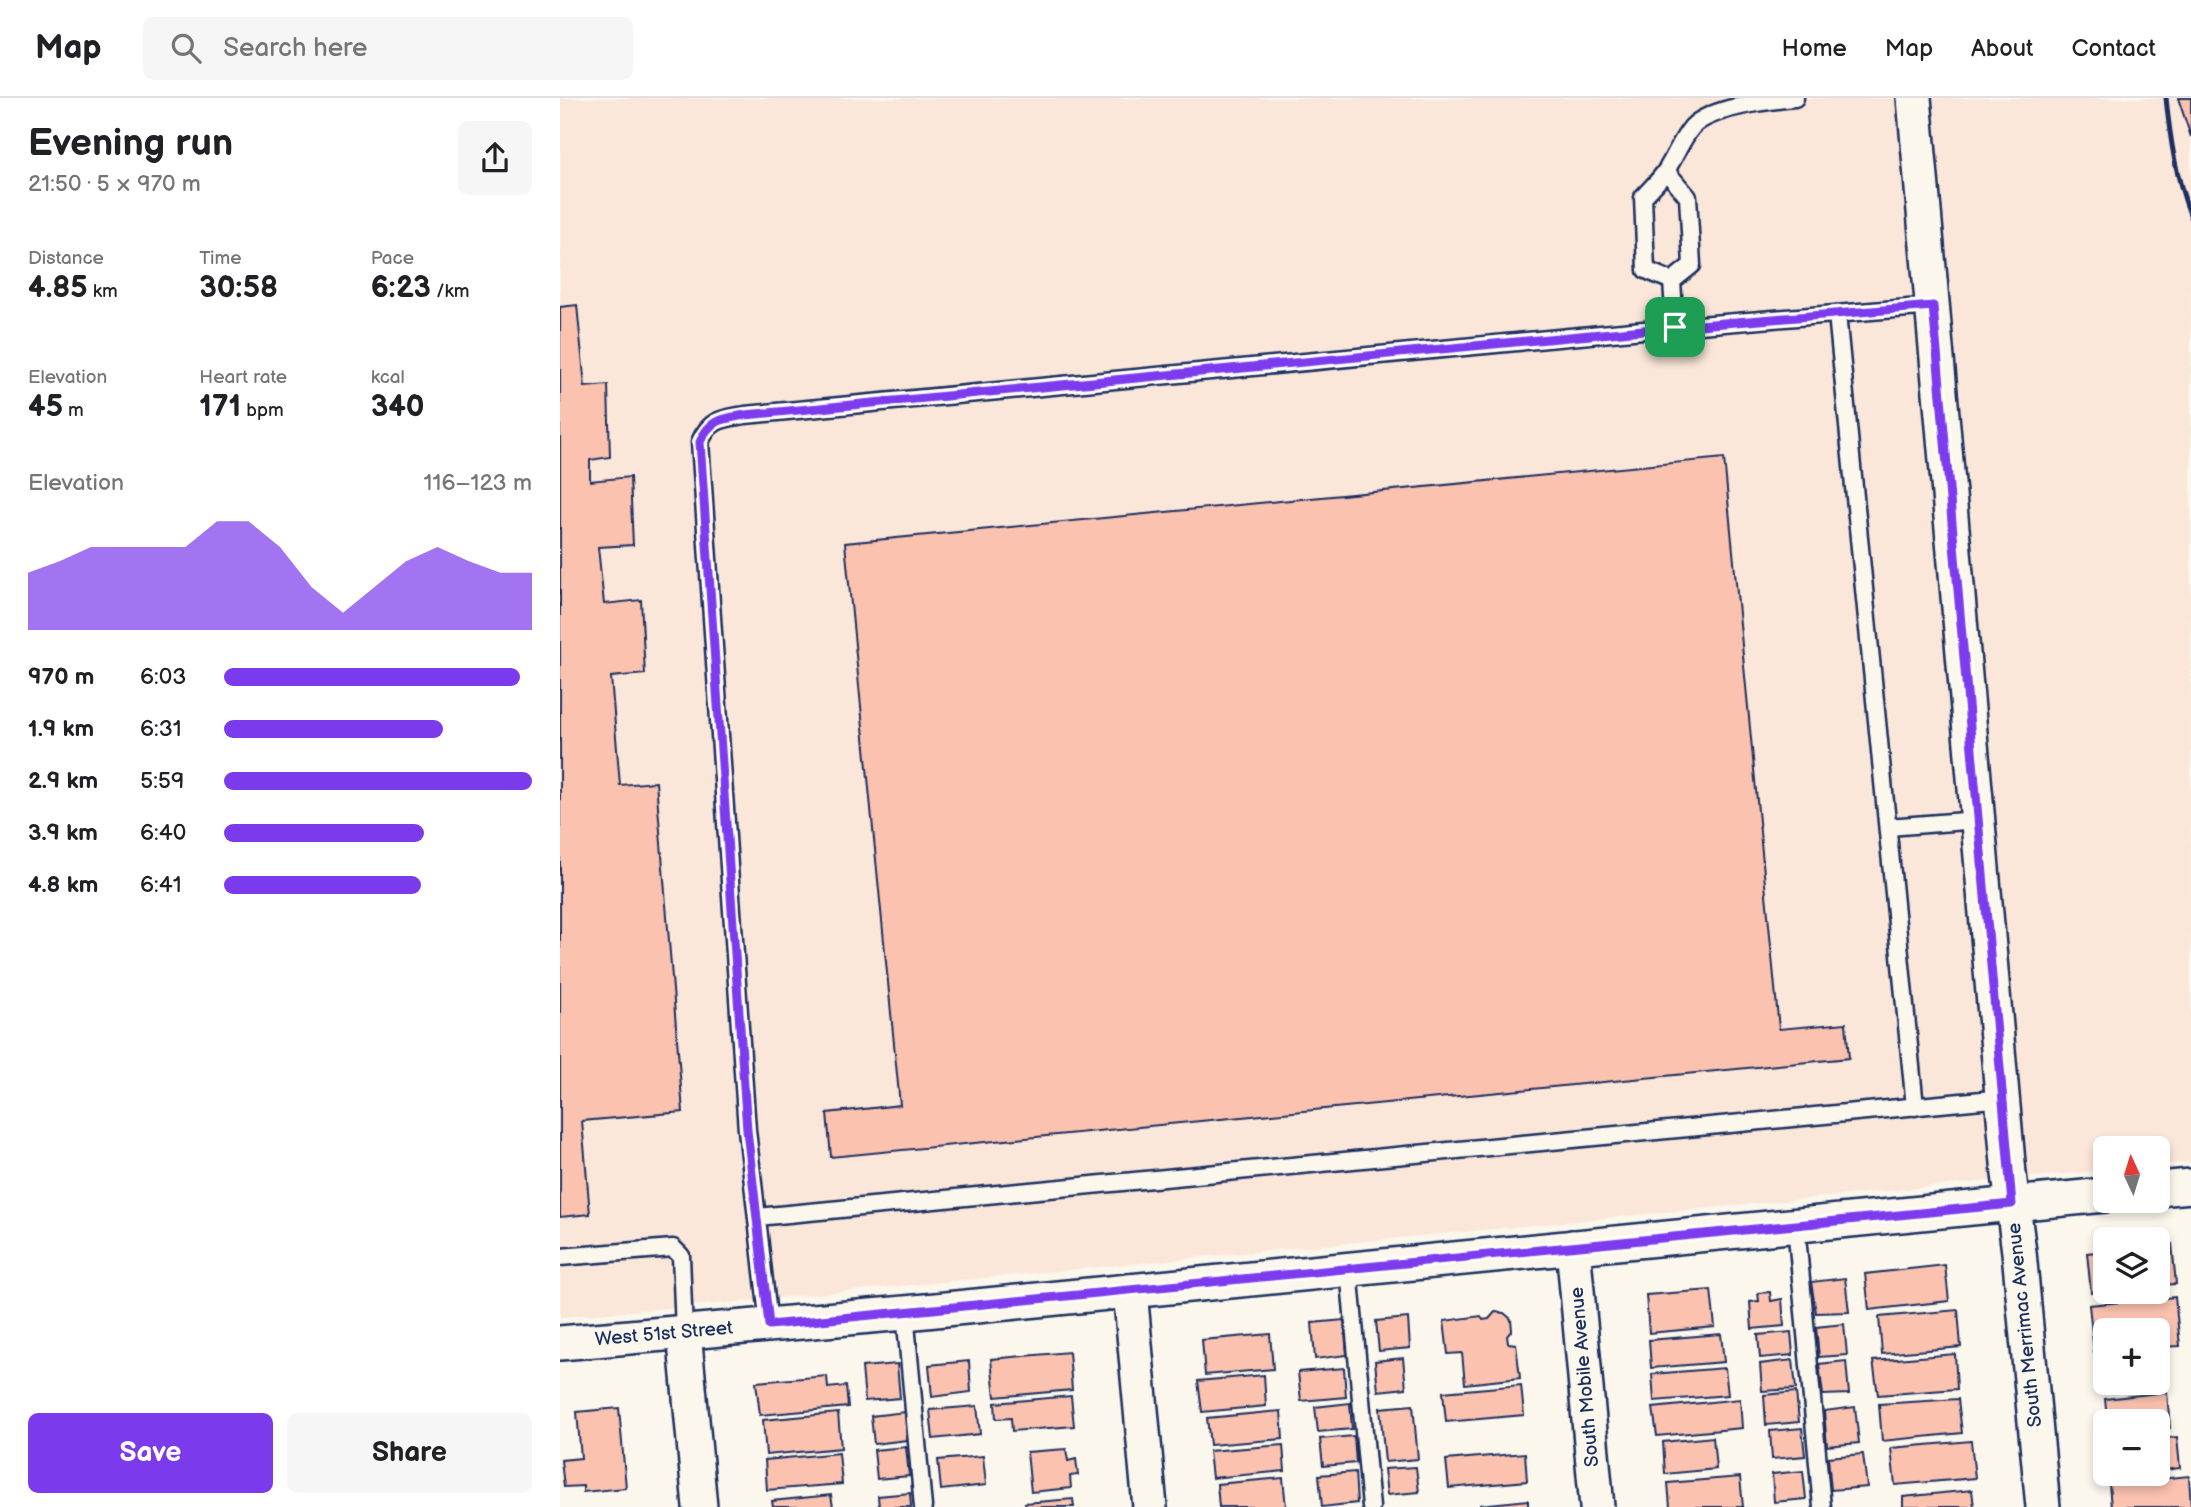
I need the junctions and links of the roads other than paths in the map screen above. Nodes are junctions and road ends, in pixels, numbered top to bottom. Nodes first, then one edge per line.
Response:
1 (1795, 98) edge
2 (1914, 98) edge
3 (1666, 171) junction
4 (1672, 281) junction
5 (1933, 306) junction
6 (1837, 314) junction
7 (1675, 327) junction
8 (1978, 820) junction
9 (1888, 827) junction
10 (2003, 1098) junction
11 (1915, 1107) junction
12 (2191, 1186) edge
13 (2170, 1188) edge
14 (2093, 1196) edge
15 (2012, 1204) junction
16 (757, 1217) junction
17 (1796, 1225) junction
18 (1573, 1247) junction
19 (560, 1256) edge
20 (1349, 1269) junction
21 (1130, 1291) junction
22 (905, 1313) junction
23 (769, 1325) junction
24 (684, 1332) junction
25 (560, 1343) edge
26 (700, 1507) edge
27 (923, 1507) edge
28 (1150, 1507) edge
29 (1371, 1507) edge
30 (1597, 1507) edge
31 (1822, 1507) edge
32 (2043, 1507) edge

1 - 3 lane
2 - 5 street, South Merrimac Avenue
3 - 4 lane
3 - 4 lane
4 - 7 lane
5 - 6 lane
5 - 8 street, South Merrimac Avenue
6 - 7 lane
6 - 9 lane
7 - 16 lane
8 - 9 lane
8 - 10 street, South Merrimac Avenue
9 - 11 lane
10 - 11 lane
10 - 15 street, South Merrimac Avenue
11 - 16 lane
12 - 13 street
14 - 15 street, West 51st Street
15 - 17 street, West 51st Street
15 - 32 street, South Merrimac Avenue
16 - 23 lane
17 - 18 street, West 51st Street
17 - 31 lane
18 - 20 street, West 51st Street
18 - 30 street, South Mobile Avenue
19 - 24 lane
20 - 21 street, West 51st Street
20 - 29 lane
21 - 22 street, West 51st Street
21 - 28 street
22 - 23 street, West 51st Street
22 - 27 lane
23 - 24 street, West 51st Street
24 - 25 street, West 51st Street
24 - 26 street

